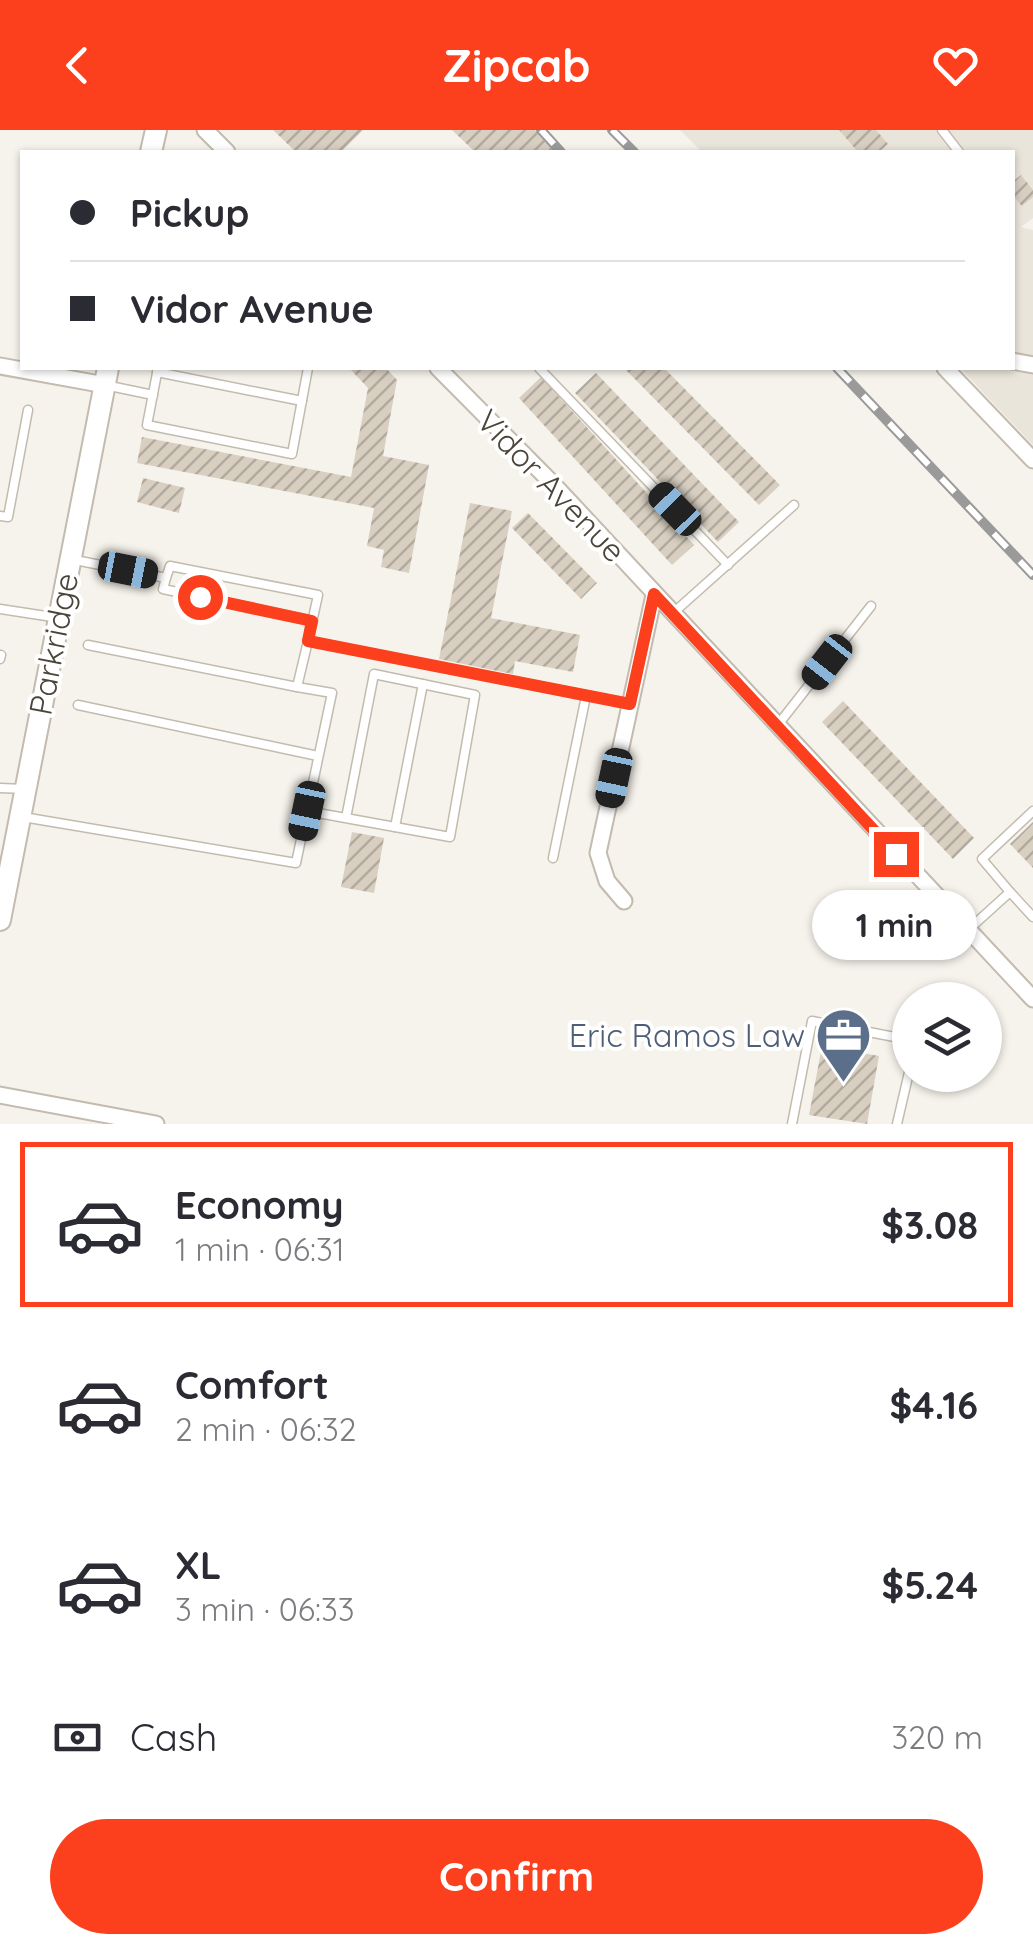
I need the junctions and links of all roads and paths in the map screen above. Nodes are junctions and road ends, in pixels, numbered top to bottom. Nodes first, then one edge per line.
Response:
1 (205, 130) edge
2 (942, 130) edge
3 (224, 150) edge
4 (957, 150) edge
5 (42, 370) edge
6 (158, 370) edge
7 (308, 370) edge
8 (440, 370) edge
9 (540, 370) edge
10 (947, 370) edge
11 (106, 376) edge
12 (153, 394) junction
13 (302, 401) junction
14 (28, 410) dead end
15 (1033, 460) edge
16 (794, 505) dead end
17 (0, 516) edge
18 (70, 560) junction
19 (728, 565) junction
20 (166, 578) junction
21 (654, 594) junction
22 (871, 606) dead end
23 (0, 610) edge
24 (672, 614) junction
25 (59, 618) junction
26 (312, 621) junction
27 (308, 641) junction
28 (88, 645) dead end
29 (423, 684) junction
30 (297, 687) junction
31 (586, 696) junction
32 (630, 704) junction
33 (78, 705) dead end
34 (777, 726) junction
35 (318, 756) junction
36 (0, 788) edge
37 (26, 789) junction
38 (307, 811) junction
39 (1033, 812) edge
40 (22, 817) junction
41 (346, 818) junction
42 (395, 827) junction
43 (8, 843) edge
44 (553, 858) dead end
45 (1010, 892) junction
46 (624, 901) dead end
47 (1033, 917) edge
48 (0, 920) edge
49 (968, 930) junction
50 (1033, 1000) edge
51 (892, 1036) edge
52 (904, 1092) edge
53 (0, 1096) edge
54 (156, 1124) edge
55 (792, 1124) edge
56 (897, 1124) edge

1 - 3 street
2 - 4 lane
5 - 11 street
6 - 12 lane
6 - 13 lane
7 - 13 lane
8 - 21 street, Vidor Avenue
9 - 19 lane
10 - 15 street
11 - 12 lane
11 - 18 street, Parkridge
12 - 13 lane
14 - 17 lane
16 - 19 lane
18 - 20 lane
18 - 25 street, Parkridge
19 - 24 lane
20 - 26 lane
20 - 26 lane
21 - 24 street, Vidor Avenue
21 - 32 street
22 - 34 lane
23 - 25 lane
24 - 34 street, Vidor Avenue
25 - 37 street, Parkridge
26 - 27 lane
27 - 30 lane
27 - 31 lane
28 - 30 lane
29 - 41 lane
29 - 42 lane
29 - 42 lane
30 - 35 lane
31 - 32 lane
31 - 44 lane
32 - 46 street
33 - 35 lane
34 - 49 street, Vidor Avenue
35 - 38 lane
36 - 37 lane
37 - 40 street, Parkridge
38 - 40 lane
38 - 41 lane
39 - 45 lane
40 - 43 street, Parkridge
41 - 42 lane
43 - 48 street, Parkridge
45 - 47 lane
45 - 49 lane
49 - 50 street, Vidor Avenue
51 - 55 lane
52 - 56 lane
53 - 54 street

